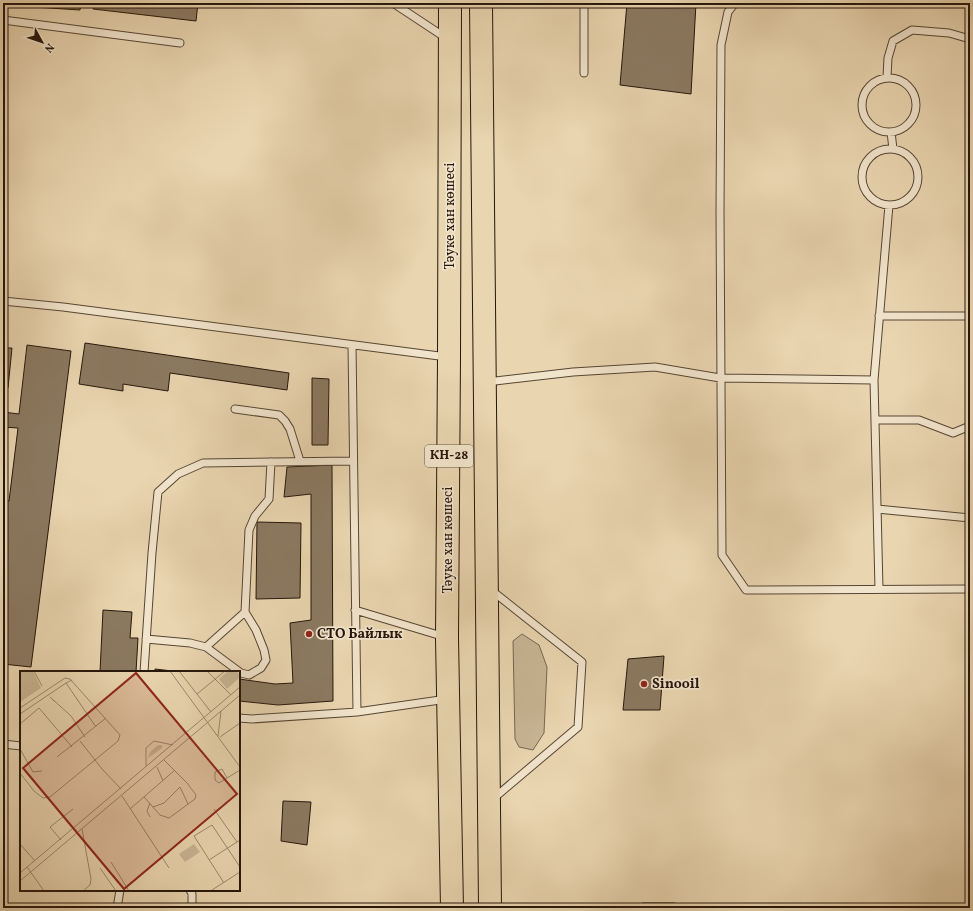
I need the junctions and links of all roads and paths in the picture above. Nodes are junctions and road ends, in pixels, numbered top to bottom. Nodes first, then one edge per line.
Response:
1 (393, 3) edge
2 (450, 3) edge
3 (482, 3) edge
4 (584, 3) edge
5 (735, 3) edge
6 (3, 20) edge
7 (970, 39) edge
8 (450, 40) junction
9 (180, 43) dead end
10 (584, 73) dead end
11 (887, 77) junction
12 (891, 132) junction
13 (893, 149) junction
14 (889, 205) junction
15 (3, 301) edge
16 (879, 316) junction
17 (970, 316) edge
18 (352, 345) junction
19 (449, 357) junction
20 (720, 378) junction
21 (874, 380) junction
22 (485, 383) junction
23 (235, 409) dead end
24 (875, 420) junction
25 (970, 426) edge
26 (353, 461) junction
27 (271, 462) junction
28 (300, 462) junction
29 (877, 508) junction
30 (970, 518) edge
31 (487, 586) junction
32 (879, 589) junction
33 (970, 589) edge
34 (355, 610) junction
35 (245, 612) junction
36 (447, 638) junction
37 (146, 639) junction
38 (206, 647) junction
39 (144, 671) edge
40 (237, 671) edge
41 (240, 673) edge
42 (449, 699) junction
43 (356, 712) junction
44 (240, 718) edge
45 (3, 744) edge
46 (20, 746) edge
47 (489, 802) junction
48 (120, 891) edge
49 (190, 891) edge
50 (117, 908) edge
51 (192, 908) edge
52 (452, 908) edge
53 (490, 908) edge

1 - 8 lane
2 - 8 main road, Тәуке хан көшесі / КН-28
3 - 22 main road, КН-28
4 - 10 lane
5 - 20 lane
6 - 9 lane
7 - 11 lane
8 - 19 main road, Тәуке хан көшесі / КН-28
11 - 12 lane
11 - 12 lane
12 - 13 lane
13 - 14 lane
13 - 14 lane
14 - 16 lane
15 - 18 lane
16 - 17 lane
16 - 21 lane
18 - 19 lane
18 - 26 lane
19 - 36 main road, Тәуке хан көшесі / КН-28
20 - 21 lane
20 - 22 lane
20 - 32 lane
21 - 24 lane
22 - 31 main road, КН-28
23 - 28 lane
24 - 25 lane
24 - 29 lane
26 - 28 lane
26 - 34 lane
27 - 28 lane
27 - 35 lane
27 - 37 lane
29 - 30 lane
29 - 32 lane
31 - 47 main road, КН-28
31 - 47 lane
32 - 33 lane
34 - 36 lane
34 - 43 lane
35 - 38 lane
35 - 41 lane
36 - 42 main road, Тәуке хан көшесі / КН-28
37 - 38 lane
37 - 39 lane
38 - 40 lane
42 - 43 lane
42 - 52 main road, Тәуке хан көшесі / КН-28
43 - 44 lane
45 - 46 lane
47 - 53 main road, КН-28
48 - 50 lane
49 - 51 lane

